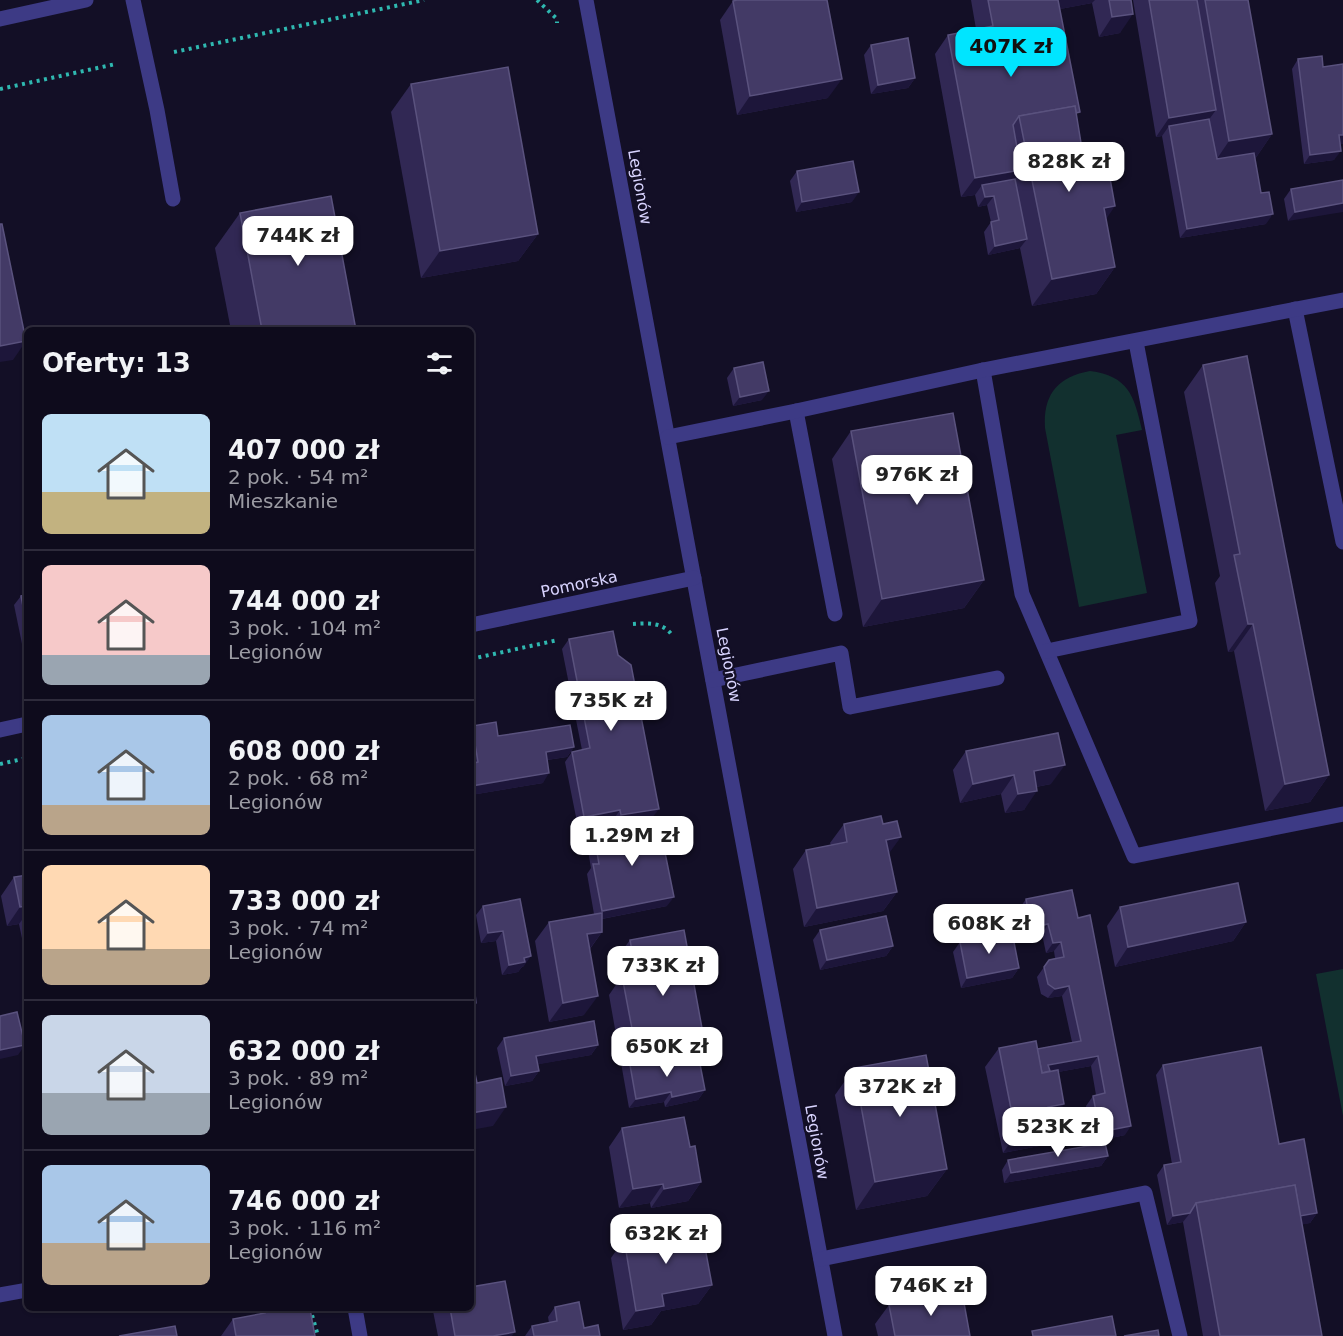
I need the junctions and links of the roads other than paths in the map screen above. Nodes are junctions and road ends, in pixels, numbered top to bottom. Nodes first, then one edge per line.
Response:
1 (86, 0) edge
2 (133, 0) edge
3 (586, 0) edge
4 (0, 19) edge
5 (173, 198) dead end
6 (1343, 300) edge
7 (1295, 309) junction
8 (1136, 342) junction
9 (983, 370) junction
10 (796, 411) junction
11 (668, 437) junction
12 (1343, 542) edge
13 (694, 578) junction
14 (835, 614) dead end
15 (474, 624) edge
16 (1047, 651) junction
17 (997, 678) dead end
18 (713, 680) junction
19 (24, 725) edge
20 (0, 730) edge
21 (1343, 814) edge
22 (820, 1259) junction
23 (24, 1291) edge
24 (0, 1295) edge
25 (356, 1311) edge
26 (360, 1336) edge
27 (835, 1336) edge
28 (1180, 1336) edge

1 - 4 street
2 - 5 street
3 - 11 street, Legionów
6 - 7 street
7 - 8 street
7 - 12 street
8 - 9 street
8 - 16 street
9 - 10 street
9 - 16 street
10 - 11 street
10 - 14 street
11 - 13 street, Legionów
13 - 15 street, Pomorska
13 - 18 street, Legionów
16 - 21 street
17 - 18 street
18 - 22 street, Legionów
19 - 20 street
22 - 27 street, Legionów
22 - 28 street
23 - 24 street
25 - 26 street

